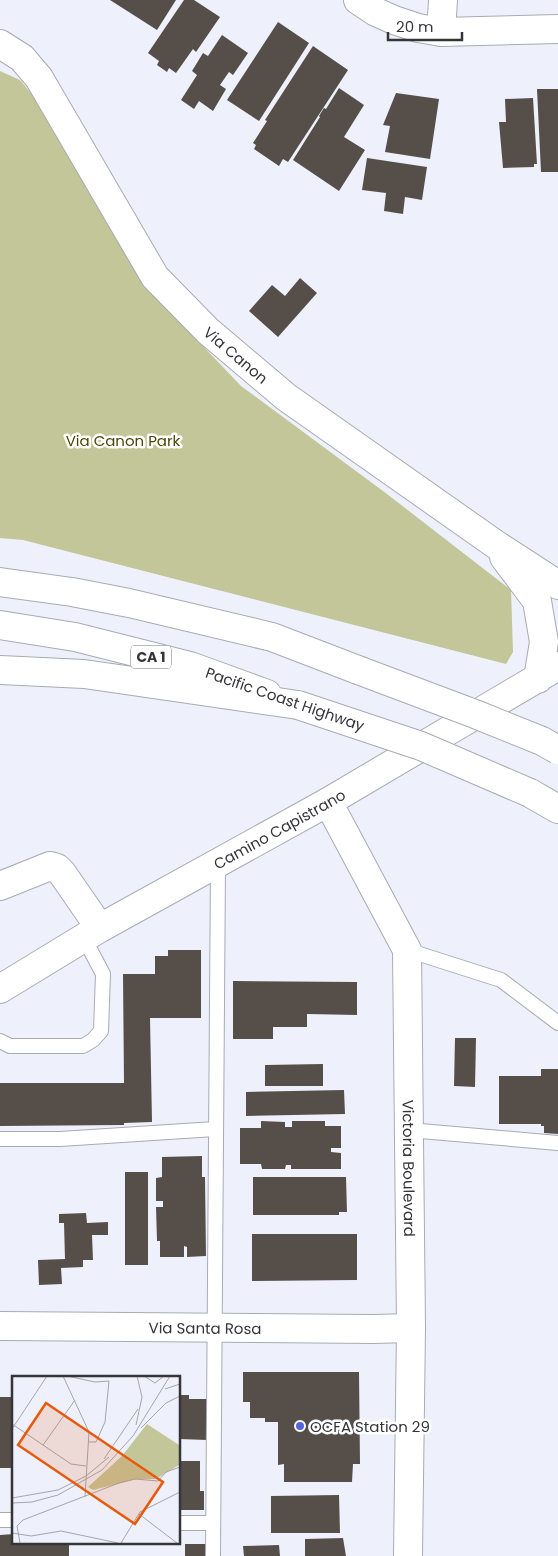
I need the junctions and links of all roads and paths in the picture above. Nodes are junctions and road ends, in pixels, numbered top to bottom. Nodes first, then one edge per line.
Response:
1 (358, 0) edge
2 (443, 0) edge
3 (558, 29) edge
4 (440, 32) junction
5 (0, 44) edge
6 (495, 544) junction
7 (0, 582) edge
8 (558, 585) edge
9 (0, 625) edge
10 (0, 670) edge
11 (547, 677) edge
12 (298, 705) junction
13 (558, 750) edge
14 (328, 802) junction
15 (558, 808) edge
16 (218, 864) junction
17 (0, 886) edge
18 (92, 933) junction
19 (406, 950) junction
20 (0, 989) edge
21 (558, 1023) edge
22 (0, 1041) edge
23 (215, 1129) junction
24 (409, 1130) junction
25 (0, 1139) edge
26 (558, 1143) edge
27 (0, 1326) edge
28 (214, 1328) junction
29 (411, 1328) junction
30 (180, 1523) edge
31 (213, 1523) junction
32 (213, 1556) edge
33 (408, 1556) edge

1 - 4 main road
2 - 4 main road
3 - 4 main road
5 - 6 main road, Via Canon
6 - 8 main road, Via Canon
6 - 11 main road
7 - 13 main road, bridge
9 - 12 main road, Pacific Coast Highway / CA 1
10 - 12 main road
11 - 14 main road, Camino Capistrano
12 - 15 main road, Pacific Coast Highway / CA 1, bridge
14 - 16 main road, Camino Capistrano
14 - 19 main road, Victoria Boulevard
16 - 18 main road, Camino Capistrano
16 - 23 lane
17 - 18 main road
18 - 20 main road, Camino Capistrano
18 - 22 lane
19 - 21 lane
19 - 24 main road, Victoria Boulevard
23 - 25 lane
23 - 28 lane
24 - 26 lane
24 - 29 main road, Victoria Boulevard
27 - 28 main road, Via Santa Rosa
28 - 29 main road, Via Santa Rosa
28 - 31 lane
29 - 33 main road, Victoria Boulevard
30 - 31 lane
31 - 32 lane

